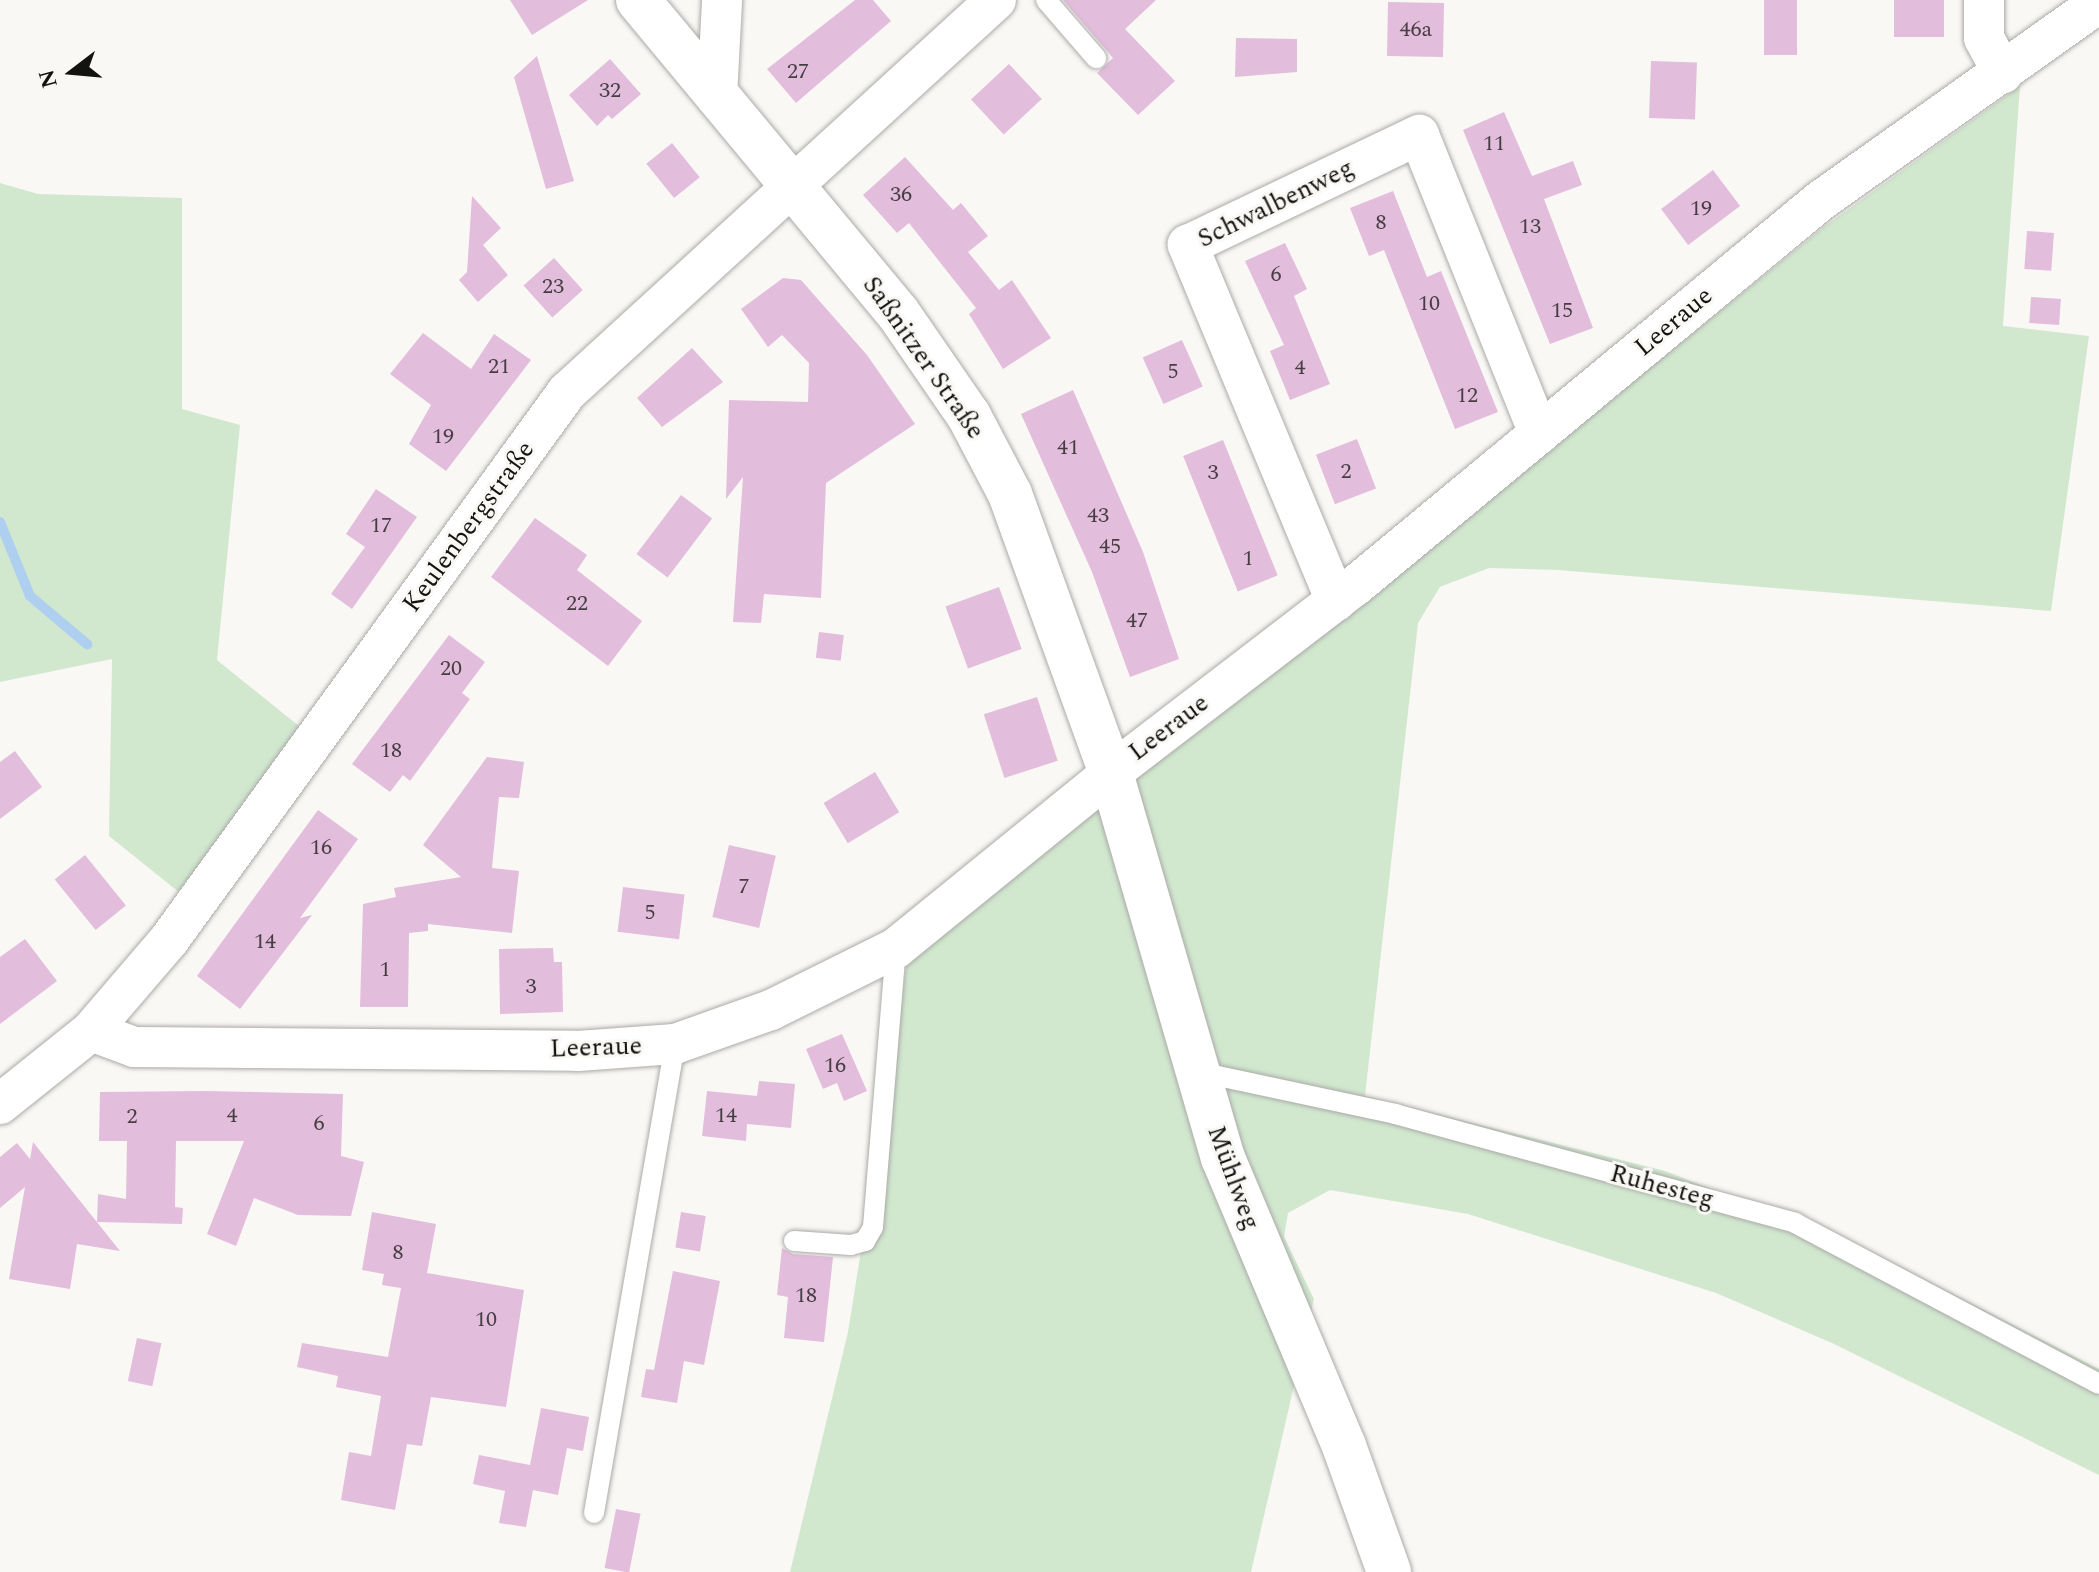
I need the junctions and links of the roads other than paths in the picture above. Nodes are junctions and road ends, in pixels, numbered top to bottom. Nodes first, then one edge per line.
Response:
1 (638, 0) edge
2 (722, 0) edge
3 (996, 0) edge
4 (1046, 0) edge
5 (1984, 0) edge
6 (2099, 3) edge
7 (1096, 58) dead end
8 (2003, 73) junction
9 (717, 97) junction
10 (791, 185) junction
11 (1539, 434) junction
12 (1336, 601) junction
13 (1111, 773) junction
14 (896, 948) junction
15 (91, 1031) junction
16 (675, 1044) junction
17 (1195, 1071) junction
18 (0, 1104) edge
19 (794, 1241) dead end
20 (2099, 1384) edge
21 (594, 1513) dead end
22 (1389, 1572) edge

1 - 9 street, Saßnitzer Straße
2 - 9 street
3 - 10 street, Keulenbergstraße
4 - 7 lane
5 - 8 street
6 - 8 street, Leeraue
8 - 11 street, Leeraue
9 - 10 street, Saßnitzer Straße
10 - 13 street, Saßnitzer Straße
10 - 15 street, Keulenbergstraße
11 - 12 street, Leeraue
11 - 12 street, Schwalbenweg
12 - 13 street, Leeraue
13 - 14 street, Leeraue
13 - 17 street, Mühlweg
14 - 16 street, Leeraue
14 - 19 lane
15 - 16 street, Leeraue
15 - 18 street, Keulenbergstraße
16 - 21 lane
17 - 20 lane, Ruhesteg
17 - 22 street, Mühlweg

